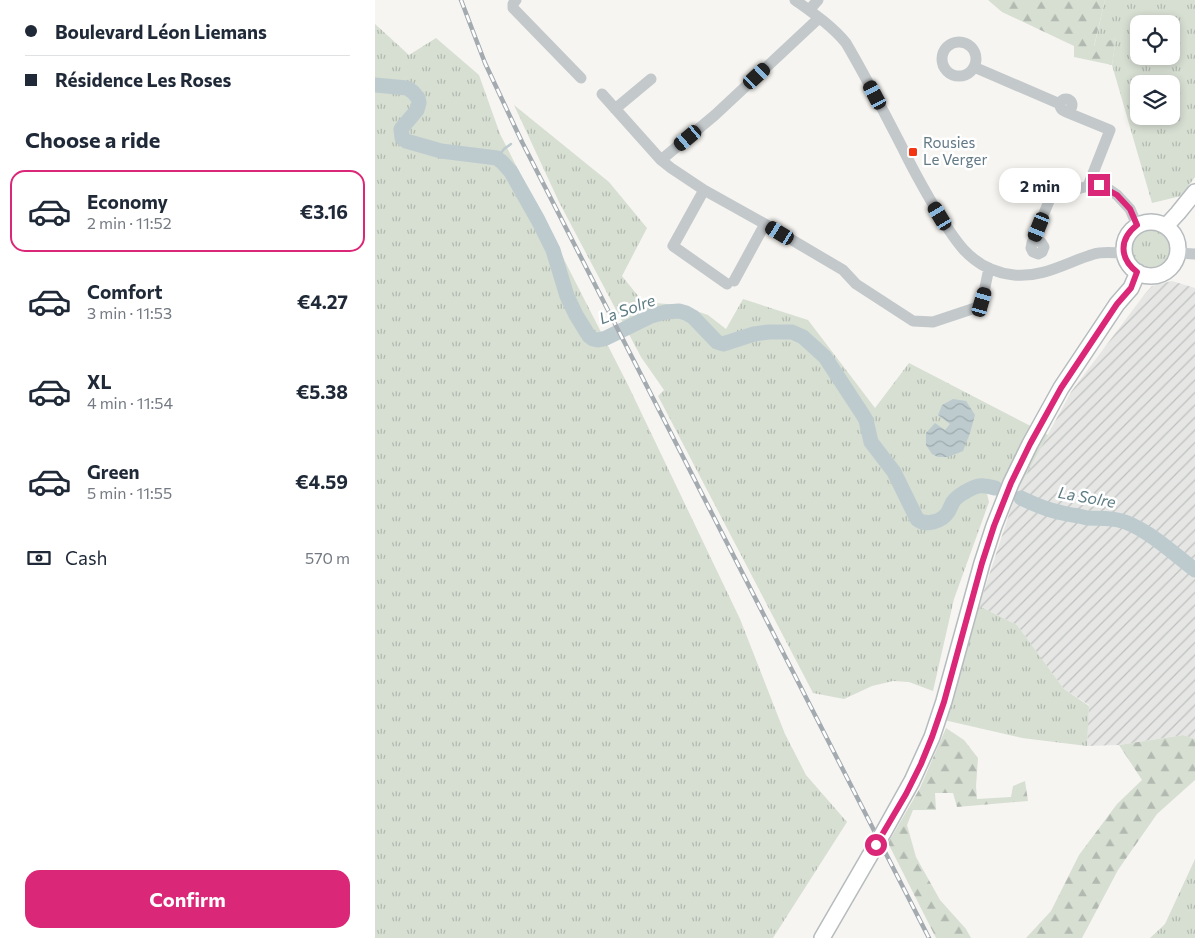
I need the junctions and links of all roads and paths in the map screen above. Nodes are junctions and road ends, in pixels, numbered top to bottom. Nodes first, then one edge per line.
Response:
1 (516, 0) edge
2 (795, 0) edge
3 (818, 0) edge
4 (814, 14) junction
5 (973, 67) dead end
6 (581, 78) dead end
7 (651, 79) dead end
8 (602, 94) dead end
9 (615, 108) junction
10 (661, 160) junction
11 (1089, 186) junction
12 (704, 190) junction
13 (1195, 192) edge
14 (765, 224) junction
15 (1137, 225) junction
16 (1166, 226) junction
17 (1032, 243) dead end
18 (1124, 253) junction
19 (1178, 253) junction
20 (1195, 254) edge
21 (989, 268) junction
22 (1137, 272) junction
23 (822, 938) edge

1 - 6 street
2 - 4 street
3 - 4 street
4 - 10 street
4 - 21 street
5 - 11 street
7 - 9 street
8 - 9 street
9 - 10 street
10 - 12 street
11 - 15 street
11 - 17 street
12 - 14 street
12 - 14 street
13 - 16 main road
14 - 21 street
15 - 16 main road
15 - 18 main road
16 - 19 main road
18 - 21 street
18 - 22 main road
19 - 20 street
19 - 22 main road
22 - 23 main road, bridge

